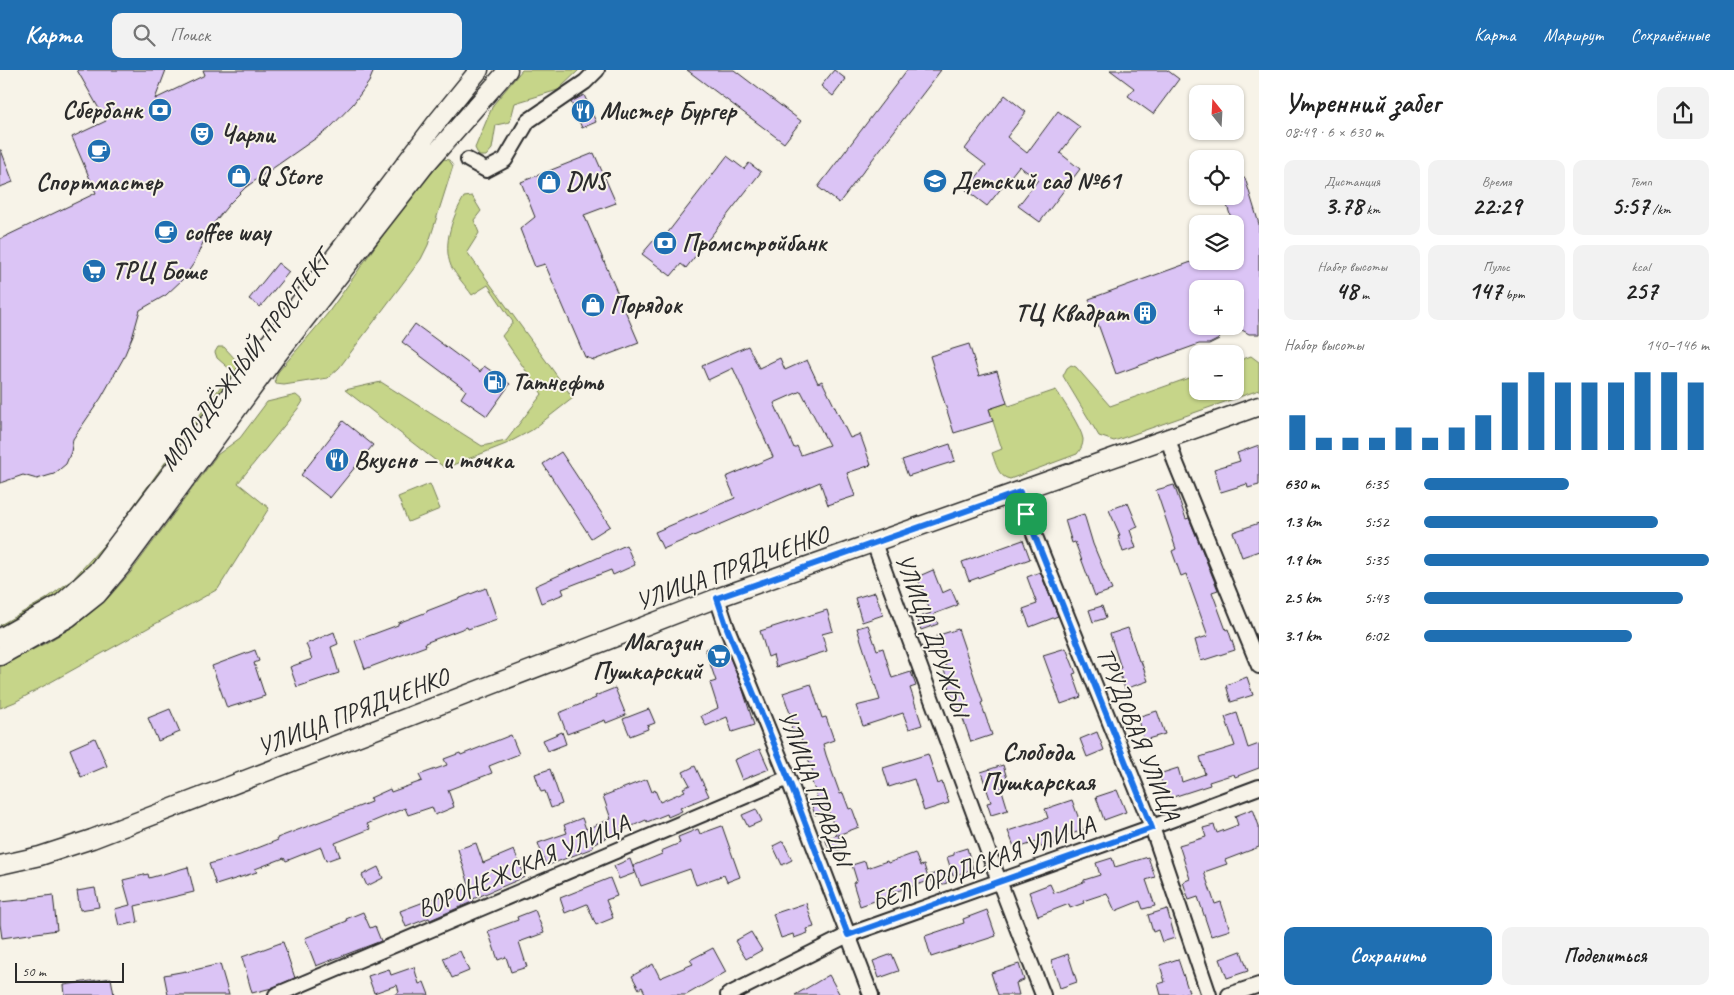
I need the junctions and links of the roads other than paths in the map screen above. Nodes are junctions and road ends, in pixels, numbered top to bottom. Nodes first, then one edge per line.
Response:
1 (478, 70) edge
2 (508, 70) edge
3 (597, 70) edge
4 (468, 160) dead end
5 (1259, 406) edge
6 (1168, 438) junction
7 (1020, 492) junction
8 (874, 543) junction
9 (717, 598) junction
10 (0, 638) edge
11 (0, 656) edge
12 (1259, 666) edge
13 (788, 778) junction
14 (1259, 787) edge
15 (1152, 828) junction
16 (0, 865) edge
17 (999, 881) junction
18 (848, 935) junction
19 (1259, 985) edge
20 (276, 995) edge
21 (728, 995) edge
22 (871, 995) edge
23 (1043, 995) edge
24 (1209, 995) edge
25 (1229, 995) edge

1 - 10 main road, МОЛОДЁЖНЫЙ ПРОСПЕКТ
2 - 11 main road, МОЛОДЁЖНЫЙ ПРОСПЕКТ
3 - 4 street
5 - 6 main road, УЛИЦА ПРЯДЧЕНКО
6 - 7 main road, УЛИЦА ПРЯДЧЕНКО
6 - 12 street
7 - 8 main road, УЛИЦА ПРЯДЧЕНКО
7 - 15 street, ТРУДОВАЯ УЛИЦА
8 - 9 main road, УЛИЦА ПРЯДЧЕНКО
8 - 17 street, УЛИЦА ДРУЖБЫ
9 - 13 street, УЛИЦА ПРАВДЫ
9 - 16 main road, УЛИЦА ПРЯДЧЕНКО
13 - 18 street, УЛИЦА ПРАВДЫ
13 - 20 street, ВОРОНЕЖСКАЯ УЛИЦА
14 - 15 street, БЕЛГОРОДСКАЯ УЛИЦА
15 - 17 street, БЕЛГОРОДСКАЯ УЛИЦА
15 - 24 street, ТРУДОВАЯ УЛИЦА
17 - 18 street, БЕЛГОРОДСКАЯ УЛИЦА
17 - 23 street, УЛИЦА ДРУЖБЫ
18 - 21 street, БЕЛГОРОДСКАЯ УЛИЦА
18 - 22 street, УЛИЦА ПРАВДЫ
19 - 25 street

